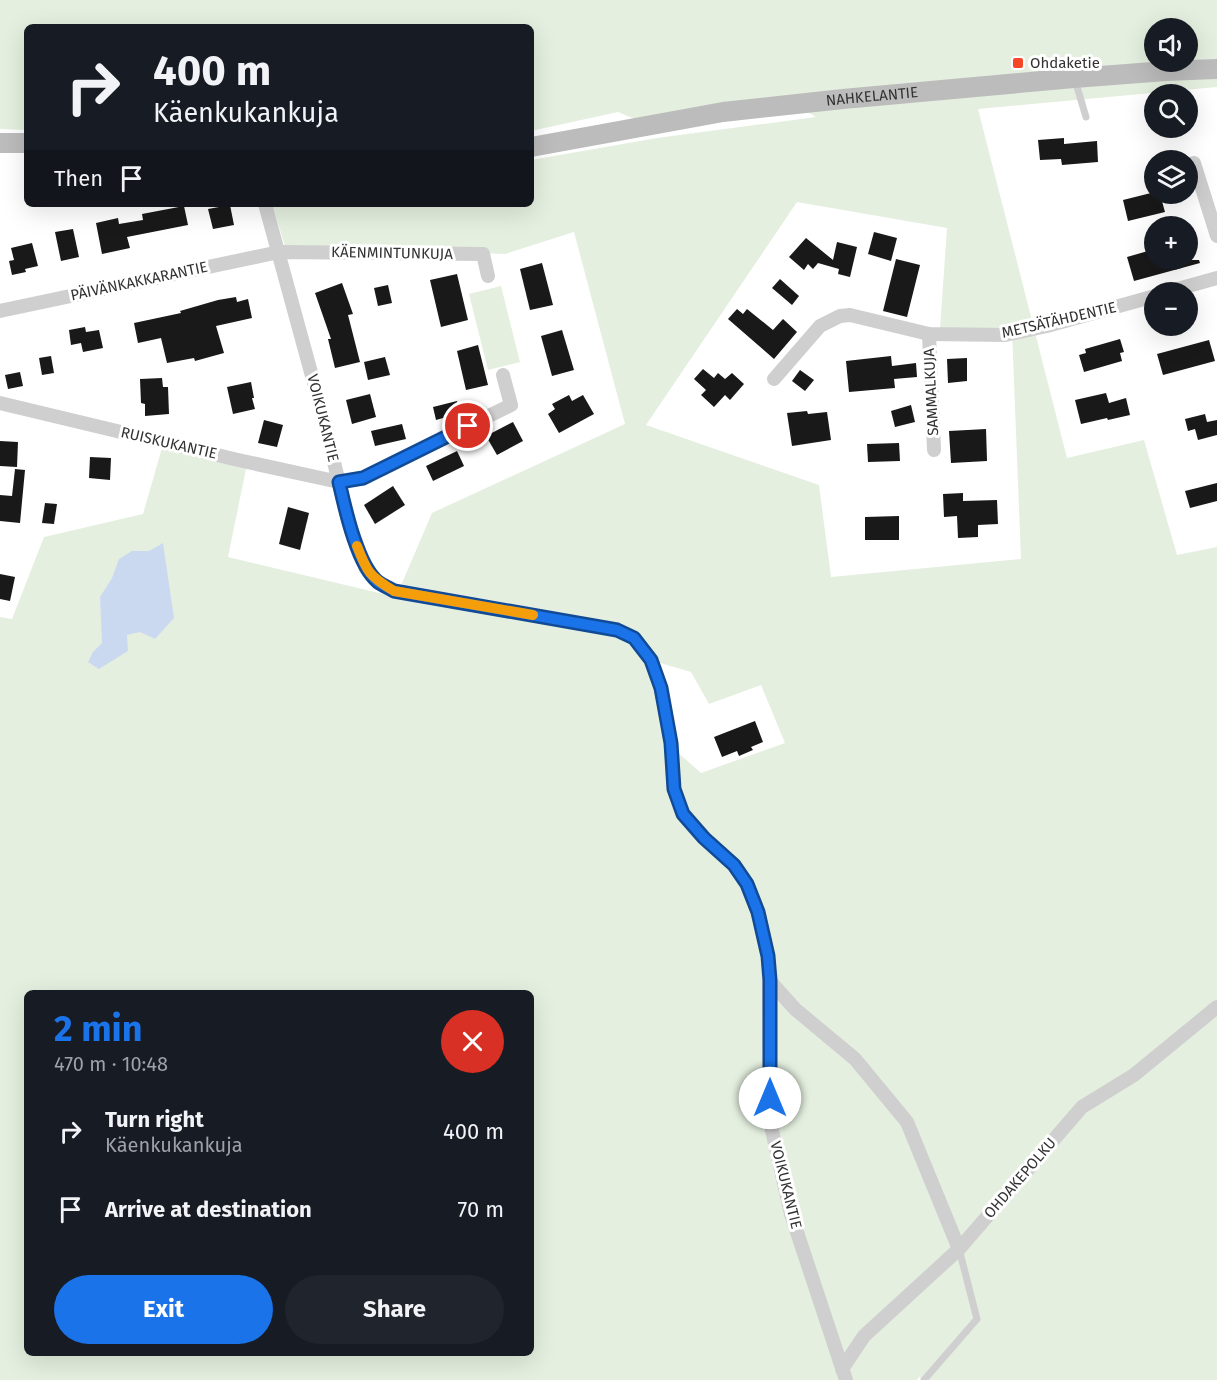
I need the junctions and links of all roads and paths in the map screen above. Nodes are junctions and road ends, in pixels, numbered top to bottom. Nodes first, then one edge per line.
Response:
1 (1217, 69) edge
2 (1074, 78) junction
3 (1086, 117) dead end
4 (0, 143) edge
5 (24, 143) edge
6 (534, 146) edge
7 (1198, 176) edge
8 (266, 207) edge
9 (1217, 236) edge
10 (279, 252) junction
11 (488, 276) dead end
12 (1217, 278) edge
13 (1198, 283) edge
14 (1144, 299) edge
15 (0, 311) edge
16 (928, 334) junction
17 (503, 375) dead end
18 (774, 379) dead end
19 (0, 403) edge
20 (934, 450) dead end
21 (339, 482) junction
22 (770, 980) junction
23 (1217, 1007) edge
24 (958, 1249) junction
25 (844, 1374) edge
26 (924, 1380) edge

1 - 2 main road, NAHKELANTIE
2 - 3 lane
2 - 6 main road, NAHKELANTIE
4 - 5 main road
7 - 9 street
8 - 10 street, VOIKUKANTIE
10 - 11 street, KÄENMINTUNKUJA
10 - 15 street, PÄIVÄNKAKKARANTIE
10 - 21 street, VOIKUKANTIE
12 - 13 street
14 - 16 street, METSÄTÄHDENTIE
16 - 18 street, METSÄTÄHDENTIE
16 - 20 street, SAMMALKUJA
17 - 21 street
19 - 21 street, RUISKUKANTIE
21 - 22 street, VOIKUKANTIE
22 - 24 street
22 - 25 street, VOIKUKANTIE
23 - 24 street, OHDAKEPOLKU
24 - 25 street, OHDAKEPOLKU
24 - 26 lane

